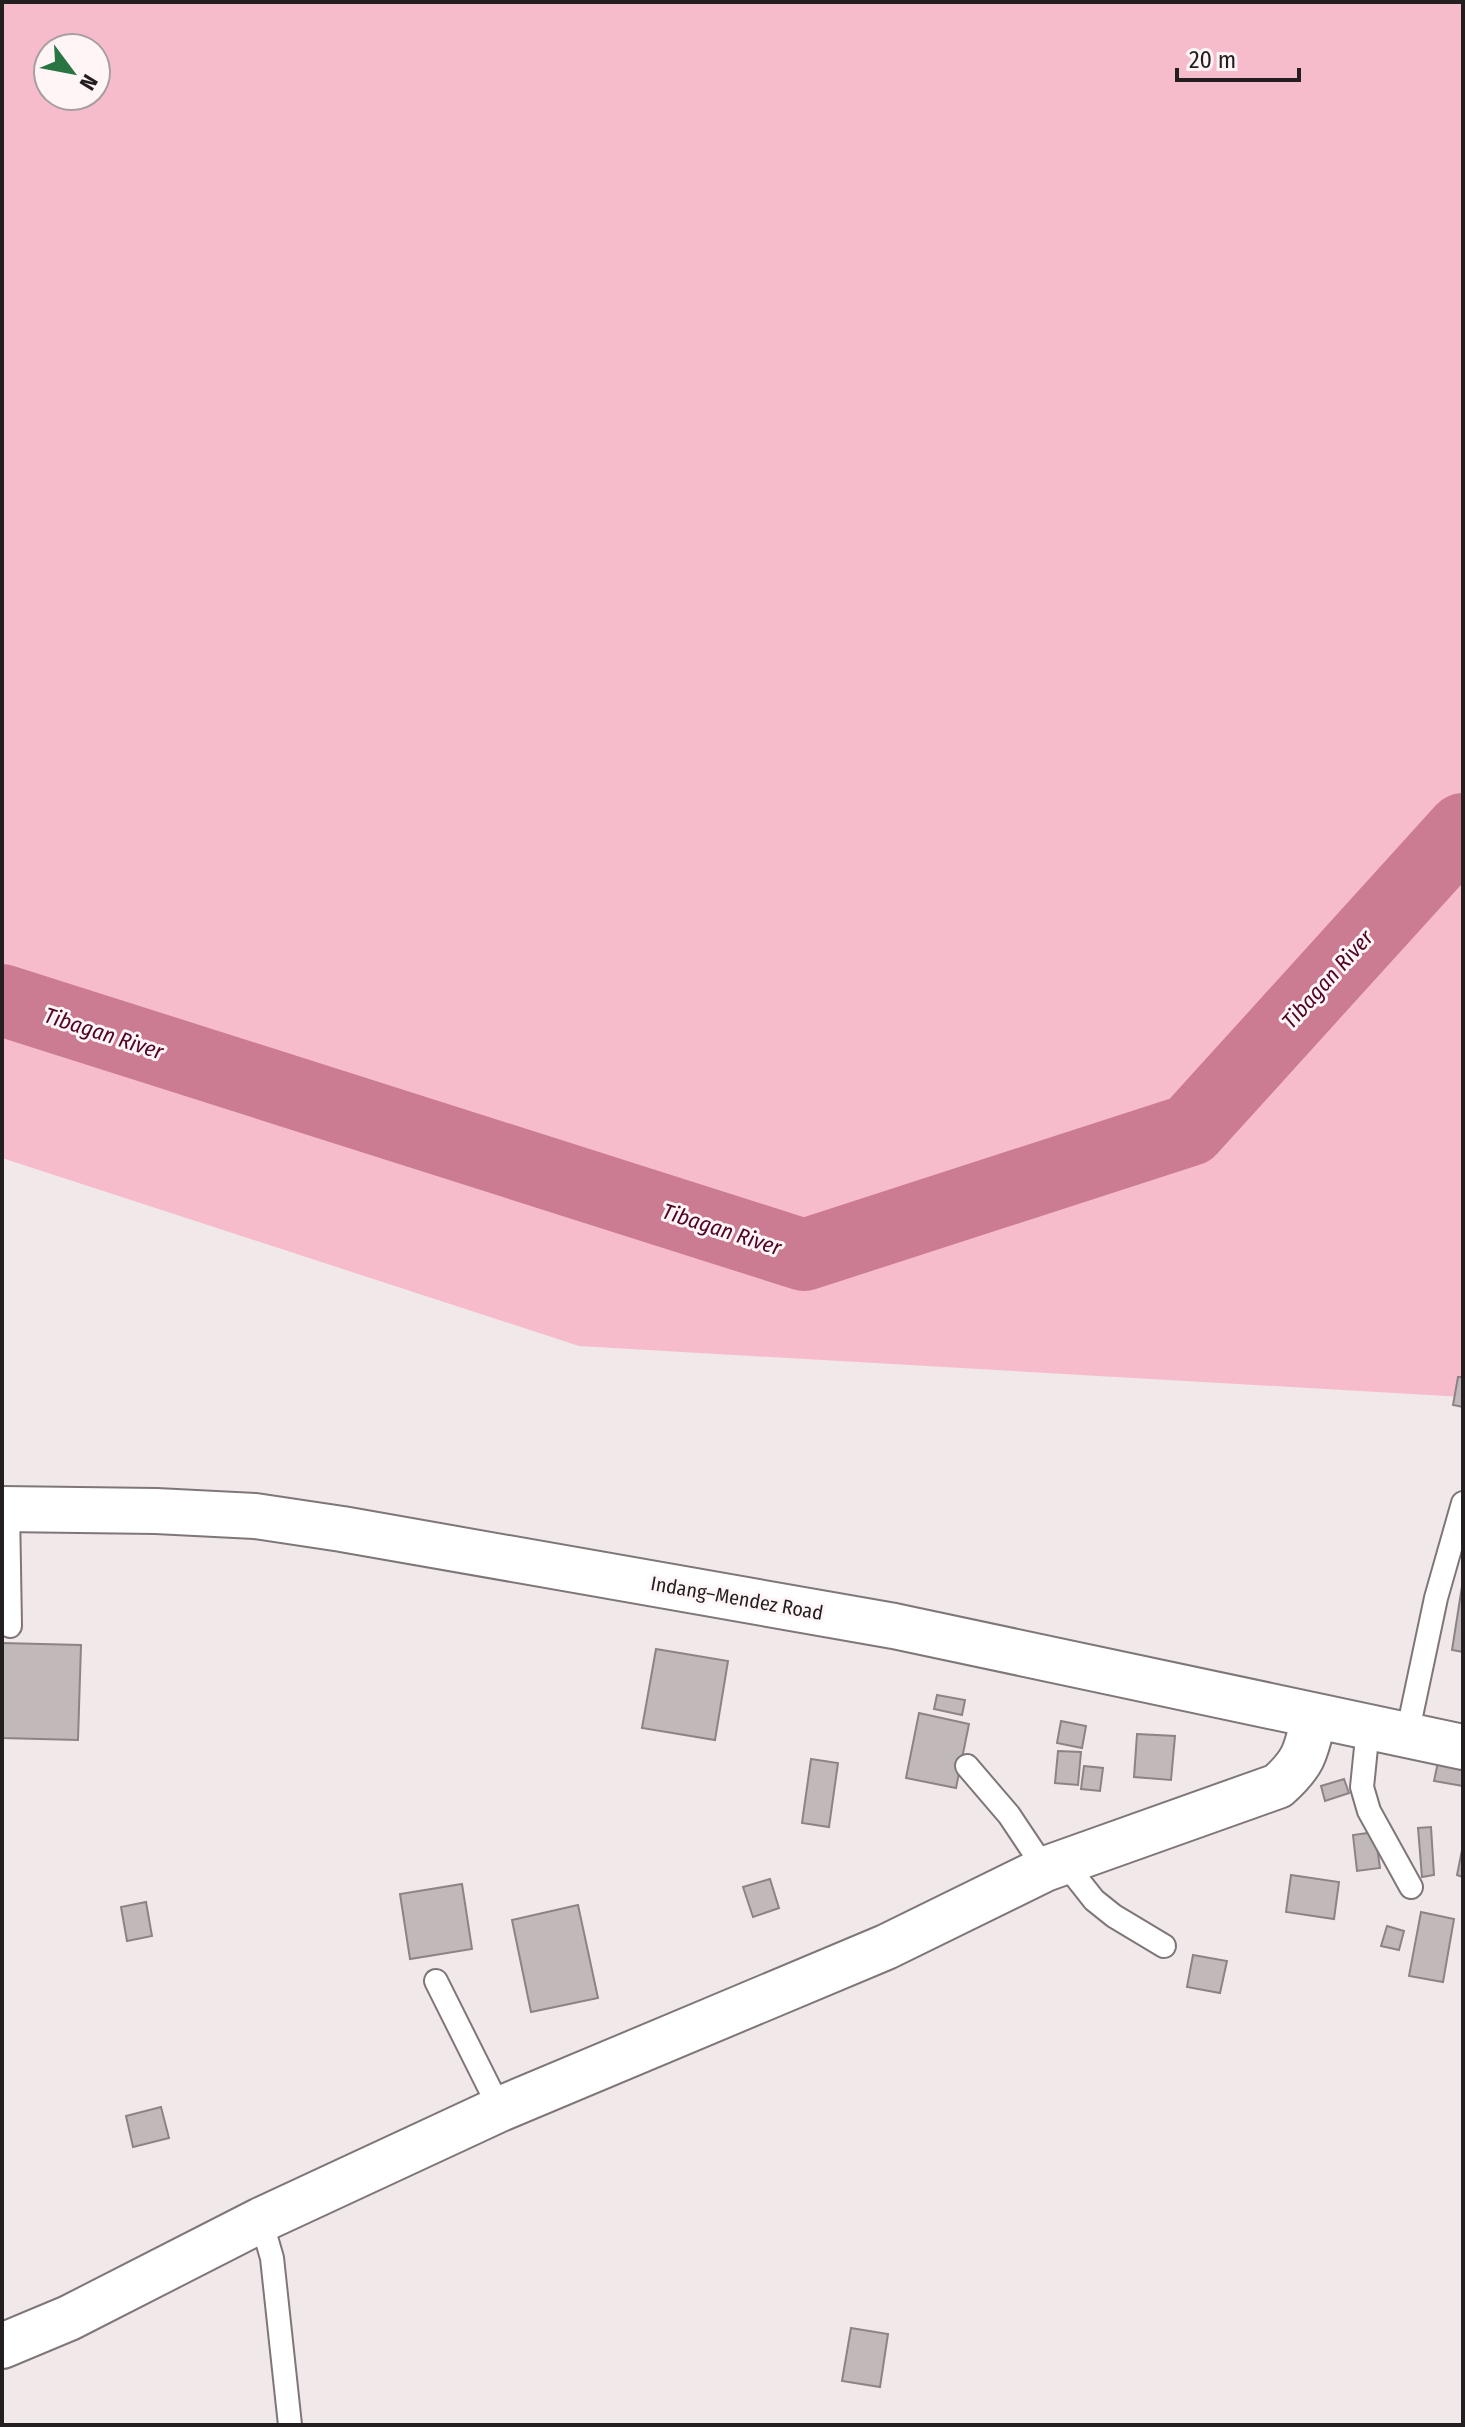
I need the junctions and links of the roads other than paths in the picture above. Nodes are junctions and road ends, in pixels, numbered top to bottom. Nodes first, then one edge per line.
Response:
1 (1463, 1503) edge
2 (5, 1509) edge
3 (10, 1626) dead end
4 (1314, 1717) junction
5 (1388, 1732) junction
6 (1463, 1747) edge
7 (967, 1766) dead end
8 (1054, 1865) junction
9 (1411, 1887) dead end
10 (1164, 1946) dead end
11 (436, 1981) dead end
12 (500, 2109) junction
13 (261, 2220) junction
14 (2, 2346) edge
15 (290, 2425) edge

1 - 5 lane
2 - 3 lane
2 - 4 street, Indang–Mendez Road
4 - 5 street, Indang–Mendez Road
4 - 8 street
5 - 6 street, Indang–Mendez Road
5 - 9 lane
7 - 8 lane
8 - 10 lane
8 - 12 street
11 - 12 lane
12 - 13 street
13 - 14 street
13 - 15 lane

